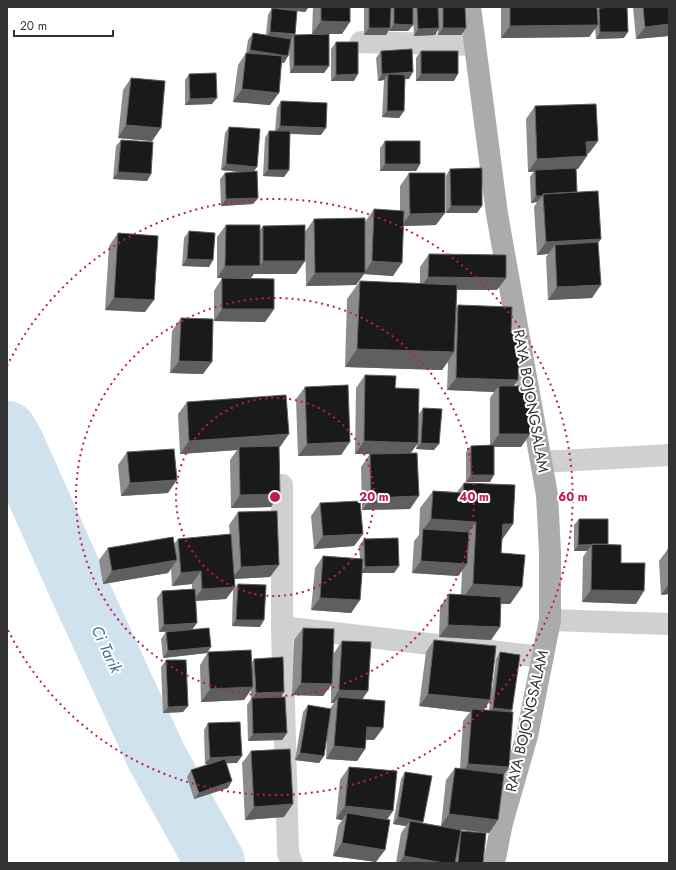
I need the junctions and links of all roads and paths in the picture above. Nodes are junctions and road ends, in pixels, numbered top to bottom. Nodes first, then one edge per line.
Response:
1 (470, 7) edge
2 (361, 42) dead end
3 (475, 45) junction
4 (669, 455) edge
5 (542, 462) junction
6 (282, 485) dead end
7 (550, 620) junction
8 (669, 624) edge
9 (282, 627) junction
10 (543, 658) junction
11 (292, 863) edge
12 (494, 863) edge

1 - 3 main road, RAYA BOJONGSALAM
2 - 3 street
3 - 5 main road, RAYA BOJONGSALAM
4 - 5 street
5 - 7 main road, RAYA BOJONGSALAM
6 - 9 street
7 - 8 street
7 - 10 main road, RAYA BOJONGSALAM
9 - 10 street
9 - 11 street
10 - 12 main road, RAYA BOJONGSALAM

